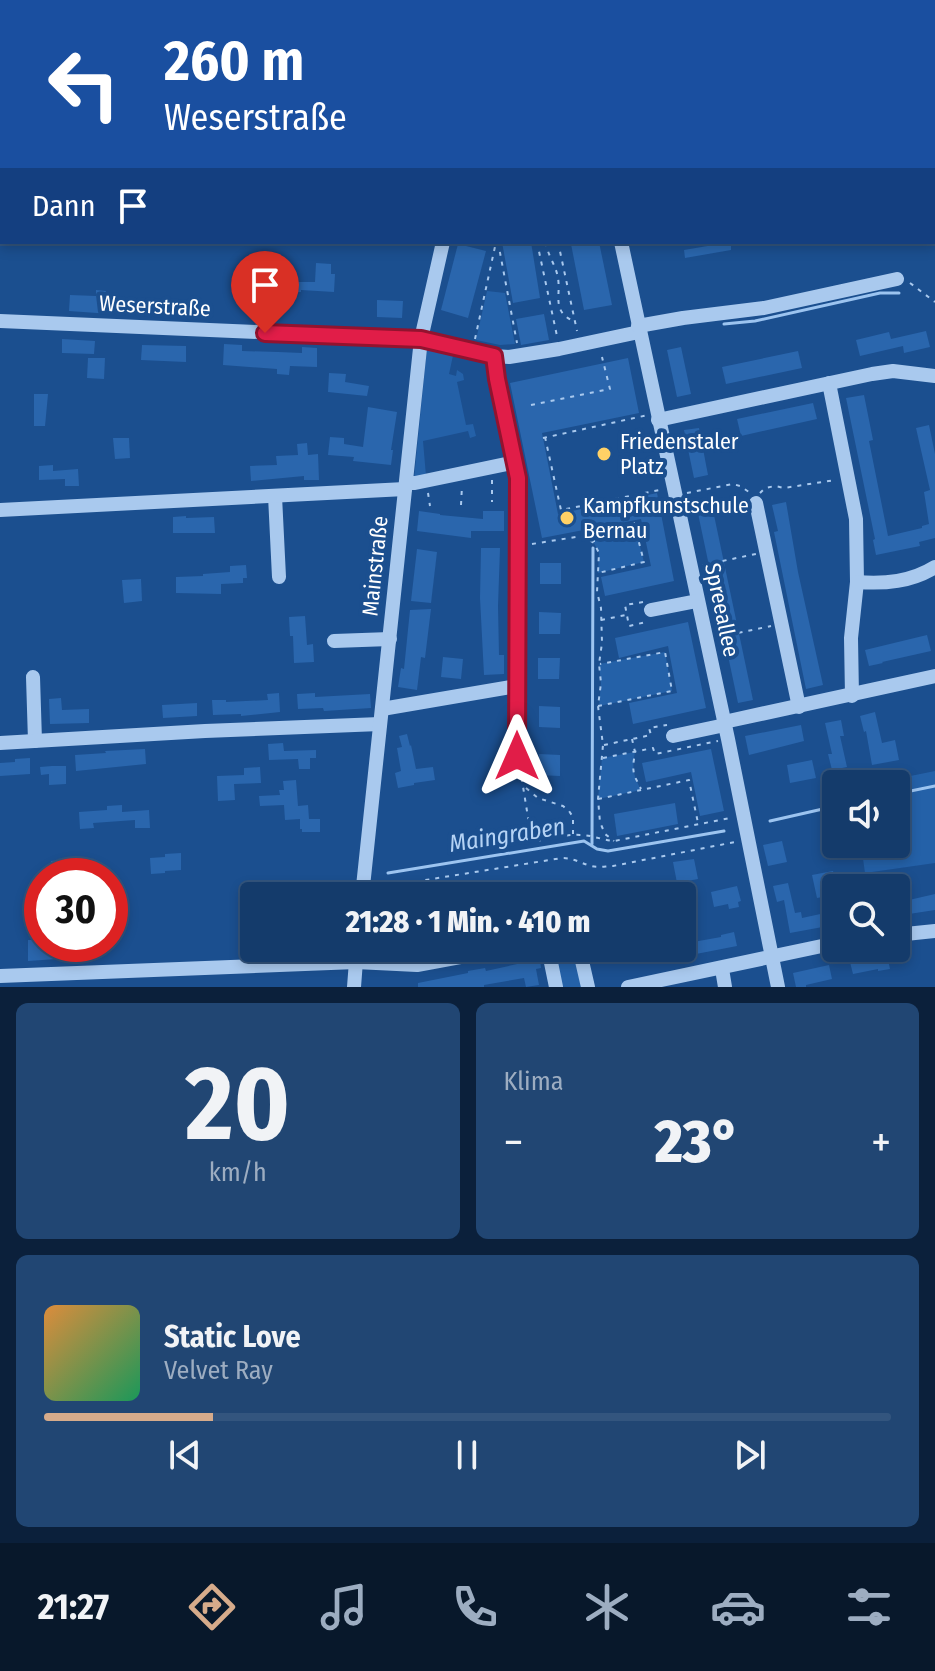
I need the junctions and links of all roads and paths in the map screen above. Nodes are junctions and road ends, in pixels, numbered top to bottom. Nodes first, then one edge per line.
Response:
1 (443, 244) edge
2 (497, 244) edge
3 (497, 244) edge
4 (537, 244) edge
5 (547, 244) edge
6 (558, 244) edge
7 (621, 244) edge
8 (897, 279) joint
9 (935, 302) edge
10 (0, 321) edge
11 (575, 322) junction
12 (639, 329) junction
13 (421, 339) junction
14 (580, 345) junction
15 (559, 349) junction
16 (472, 351) junction
17 (494, 356) junction
18 (519, 356) junction
19 (602, 357) dead end
20 (935, 376) edge
21 (829, 383) junction
22 (531, 405) dead end
23 (657, 417) junction
24 (516, 462) junction
25 (492, 467) junction
26 (463, 473) junction
27 (848, 478) junction
28 (405, 486) junction
29 (674, 492) junction
30 (275, 496) junction
31 (492, 502) dead end
32 (756, 503) junction
33 (461, 505) dead end
34 (0, 510) edge
35 (594, 533) junction
36 (582, 536) junction
37 (594, 543) junction
38 (518, 546) junction
39 (766, 551) junction
40 (935, 567) edge
41 (690, 568) junction
42 (598, 573) junction
43 (279, 577) dead end
44 (857, 582) junction
45 (697, 601) junction
46 (651, 610) dead end
47 (627, 615) dead end
48 (601, 620) junction
49 (756, 629) dead end
50 (390, 639) junction
51 (706, 640) junction
52 (334, 641) dead end
53 (664, 647) dead end
54 (665, 652) junction
55 (599, 664) junction
56 (935, 676) edge
57 (33, 677) dead end
58 (517, 686) junction
59 (852, 696) junction
60 (598, 706) junction
61 (799, 707) junction
62 (381, 717) junction
63 (676, 729) joint
64 (725, 729) junction
65 (632, 739) junction
66 (35, 741) junction
67 (0, 743) edge
68 (603, 745) junction
69 (635, 752) junction
70 (517, 756) joint
71 (602, 758) junction
72 (524, 786) junction
73 (641, 790) junction
74 (598, 799) junction
75 (743, 815) junction
76 (698, 824) junction
77 (573, 835) junction
78 (748, 840) junction
79 (614, 841) junction
80 (364, 882) edge
81 (426, 882) edge
82 (935, 931) edge
83 (910, 934) edge
84 (822, 946) edge
85 (772, 956) junction
86 (240, 962) edge
87 (356, 962) edge
88 (399, 962) edge
89 (433, 962) edge
90 (551, 962) edge
91 (582, 962) edge
92 (722, 969) junction
93 (0, 976) edge
94 (354, 987) edge
95 (556, 987) edge
96 (588, 987) edge
97 (628, 987) edge
98 (725, 987) edge
99 (778, 987) edge

1 - 13 street, Mainstraße
2 - 16 path
3 - 18 path
4 - 15 path
5 - 11 path
6 - 11 path
7 - 12 street, Spreeallee
8 - 9 path
8 - 12 street, Weserstraße
10 - 13 street, Weserstraße
11 - 14 path
12 - 14 street, Weserstraße
12 - 23 street, Spreeallee
13 - 16 street, Weserstraße
13 - 28 street, Mainstraße
14 - 15 street, Weserstraße
15 - 18 street, Weserstraße
16 - 17 street, Weserstraße
17 - 18 street, Weserstraße
17 - 24 street
19 - 22 path
20 - 21 street
21 - 23 street
21 - 27 street
23 - 29 street, Spreeallee
23 - 29 path
24 - 25 street
24 - 38 street
25 - 26 street
25 - 31 path
26 - 28 street
26 - 33 path
27 - 32 path
27 - 44 street
28 - 30 street
28 - 50 street, Mainstraße
29 - 32 path
29 - 41 street, Spreeallee
30 - 34 street
30 - 43 street
32 - 39 street
35 - 36 path
35 - 37 path
35 - 42 path
36 - 37 path
36 - 38 path
37 - 42 path
38 - 58 street
39 - 41 path
39 - 61 street
40 - 44 street
41 - 45 street, Spreeallee
42 - 48 path
44 - 59 street
45 - 46 street
45 - 51 street, Spreeallee
47 - 48 path
48 - 55 path
49 - 51 path
50 - 52 street
50 - 62 street, Mainstraße
51 - 64 street, Spreeallee
53 - 54 path
54 - 55 path
54 - 60 path
55 - 60 path
56 - 59 street
57 - 66 street
58 - 62 street
58 - 70 street
59 - 61 street
60 - 68 path
61 - 64 street
62 - 66 street
62 - 80 street, Mainstraße
63 - 64 street
63 - 65 path
64 - 69 path
64 - 75 street, Spreeallee
65 - 68 path
65 - 69 path
66 - 67 street
68 - 71 path
69 - 71 path
69 - 73 path
70 - 72 path
71 - 74 path
72 - 77 path
72 - 77 path
73 - 74 path
73 - 76 path
74 - 79 path
75 - 76 path
75 - 78 street, Spreeallee
76 - 79 path
77 - 79 path
78 - 81 path
78 - 85 street, Spreeallee
82 - 83 street
84 - 85 street
85 - 92 street
85 - 99 street, Spreeallee
86 - 93 street
87 - 94 street
88 - 89 street
90 - 95 street
91 - 96 street
92 - 97 street
92 - 98 street

